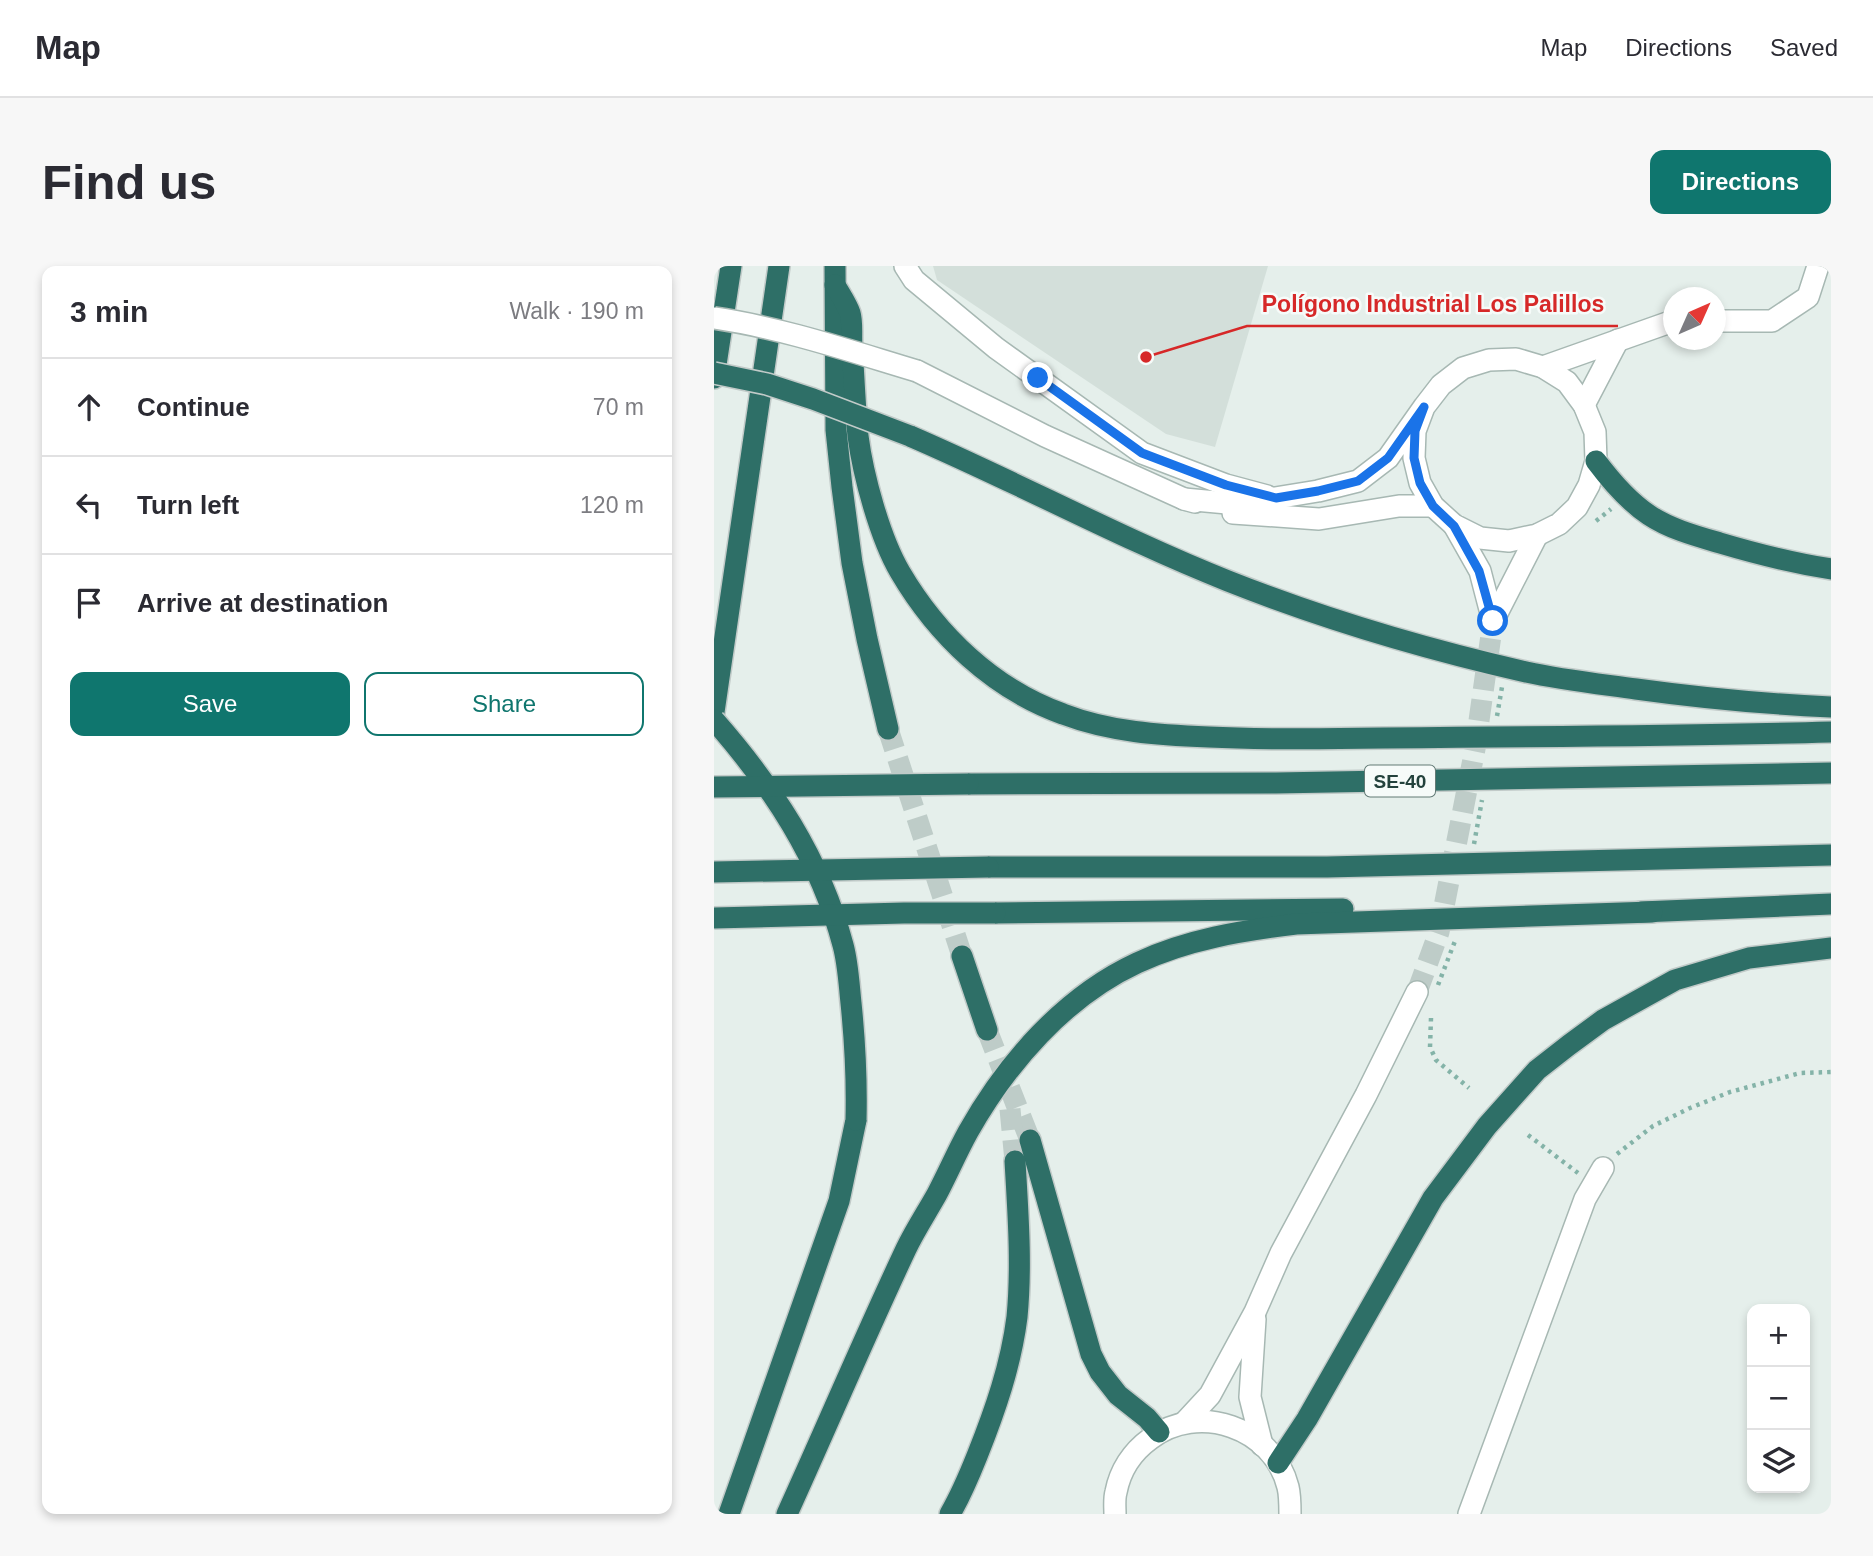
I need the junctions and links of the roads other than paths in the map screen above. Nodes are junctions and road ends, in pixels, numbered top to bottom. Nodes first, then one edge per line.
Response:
1 (731, 266) edge
2 (779, 266) edge
3 (905, 266) edge
4 (1818, 266) edge
5 (835, 275) edge
6 (714, 317) edge
7 (1726, 321) edge
8 (1663, 325) edge
9 (1618, 340) junction
10 (1543, 367) junction
11 (714, 373) edge
12 (714, 378) edge
13 (1584, 405) junction
14 (1424, 407) junction
15 (1596, 461) junction
16 (1276, 498) junction
17 (1184, 499) junction
18 (1433, 506) junction
19 (1454, 526) junction
20 (1537, 536) junction
21 (1831, 569) edge
22 (1831, 708) edge
23 (714, 712) edge
24 (714, 720) edge
25 (888, 729) tunnel mouth
26 (1831, 732) edge
27 (1831, 774) edge
28 (714, 788) edge
29 (1831, 855) edge
30 (714, 872) edge
31 (1831, 904) edge
32 (1652, 912) junction
33 (714, 918) edge
34 (1831, 947) edge
35 (962, 956) tunnel mouth
36 (1417, 992) tunnel mouth
37 (987, 1030) tunnel mouth
38 (1030, 1140) tunnel mouth
39 (1016, 1161) tunnel mouth
40 (1598, 1176) road end
41 (1255, 1312) junction
42 (1185, 1422) junction
43 (1159, 1432) junction
44 (1262, 1445) junction
45 (1278, 1463) junction
46 (1293, 1513) edge
47 (729, 1514) edge
48 (787, 1514) edge
49 (950, 1514) edge
50 (1115, 1514) edge
51 (1469, 1514) edge

1 - 12 highway
2 - 23 highway
3 - 16 street
4 - 7 street
5 - 25 highway
5 - 26 highway
6 - 17 street, bridge
8 - 9 street
9 - 10 street
9 - 13 street
10 - 13 street
10 - 14 street
11 - 22 highway, bridge
13 - 15 street
14 - 16 street
14 - 18 street
15 - 20 street
15 - 21 highway
16 - 17 street
17 - 18 street
18 - 19 street
19 - 20 street
19 - 20 street
24 - 47 highway, bridge
27 - 28 highway, SE-40, bridge
29 - 30 highway, bridge
31 - 32 highway
32 - 33 highway, bridge
32 - 48 highway
34 - 45 highway
35 - 37 highway
36 - 41 street
38 - 43 highway
39 - 49 highway
40 - 51 street
41 - 42 street
41 - 44 street
42 - 43 street
42 - 44 street
43 - 50 street
44 - 45 street
45 - 46 street

